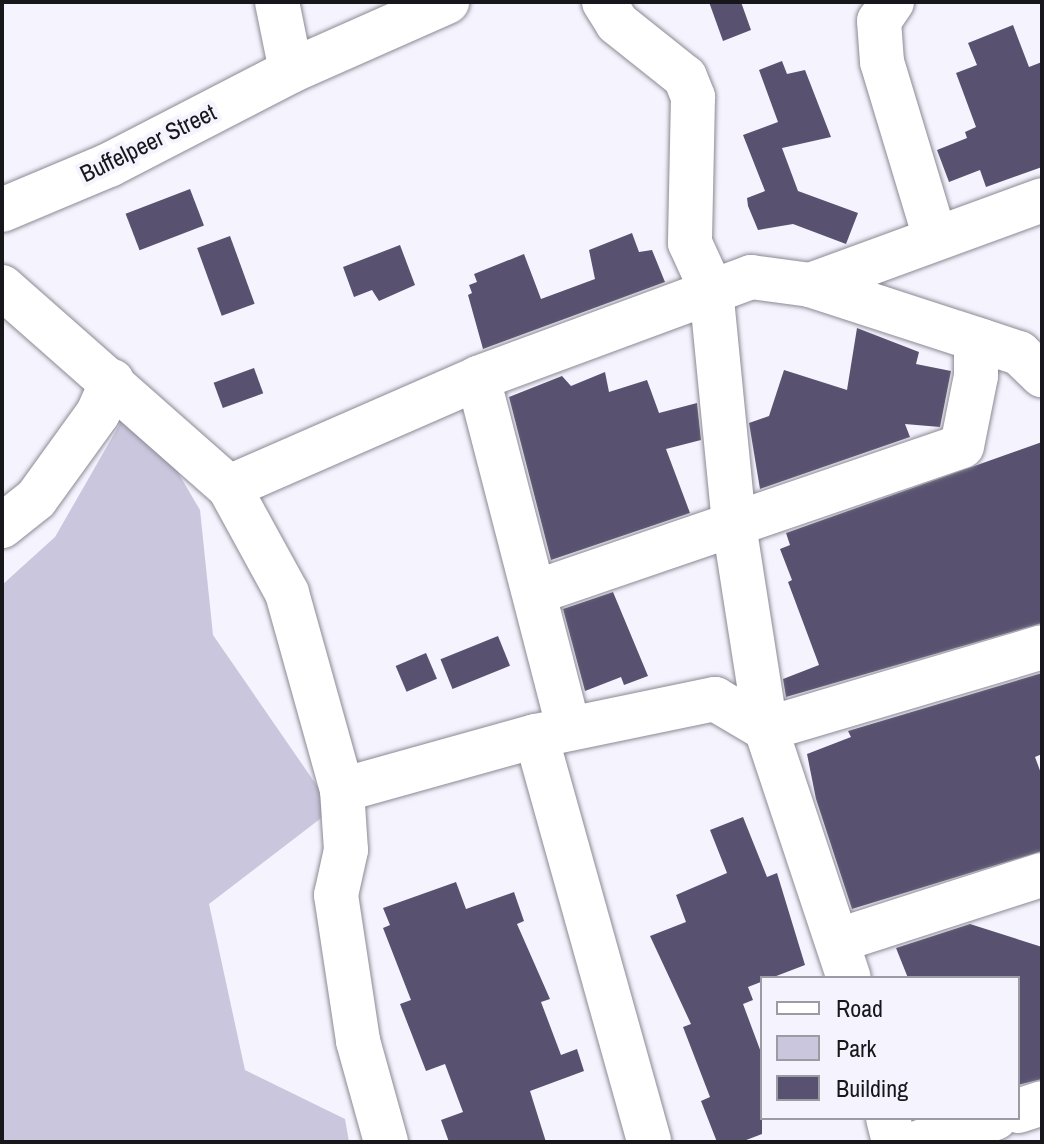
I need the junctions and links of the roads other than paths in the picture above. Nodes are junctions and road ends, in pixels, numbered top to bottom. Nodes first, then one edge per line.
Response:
1 (277, 2) edge
2 (447, 2) edge
3 (604, 2) edge
4 (892, 2) edge
5 (291, 71) junction
6 (1042, 200) edge
7 (2, 210) edge
8 (935, 238) junction
9 (810, 285) junction
10 (2, 287) edge
11 (711, 289) junction
12 (976, 339) junction
13 (1042, 375) edge
14 (478, 378) junction
15 (112, 381) junction
16 (229, 487) junction
17 (734, 525) junction
18 (2, 526) edge
19 (536, 592) junction
20 (1042, 647) edge
21 (766, 729) junction
22 (552, 732) junction
23 (342, 790) junction
24 (1042, 875) edge
25 (844, 959) edge
26 (1042, 1103) edge
27 (1020, 1110) edge
28 (888, 1120) edge
29 (989, 1120) edge
30 (386, 1142) edge
31 (649, 1142) edge
32 (894, 1142) edge
33 (920, 1142) edge

1 - 5 street
2 - 5 street, Buffelpeer Street
3 - 11 street
4 - 8 street
5 - 7 street, Buffelpeer Street
6 - 8 street
8 - 9 street
9 - 11 street
9 - 12 street
10 - 15 street
11 - 14 street
11 - 17 street
12 - 13 street
12 - 17 street
14 - 16 street
14 - 19 street
15 - 16 street
15 - 18 street
16 - 23 street
17 - 19 street
17 - 21 street
19 - 22 street
20 - 21 street
21 - 22 street
21 - 25 street
22 - 23 street
22 - 31 street
23 - 30 street
24 - 25 street
26 - 27 street
28 - 32 street
29 - 33 street

